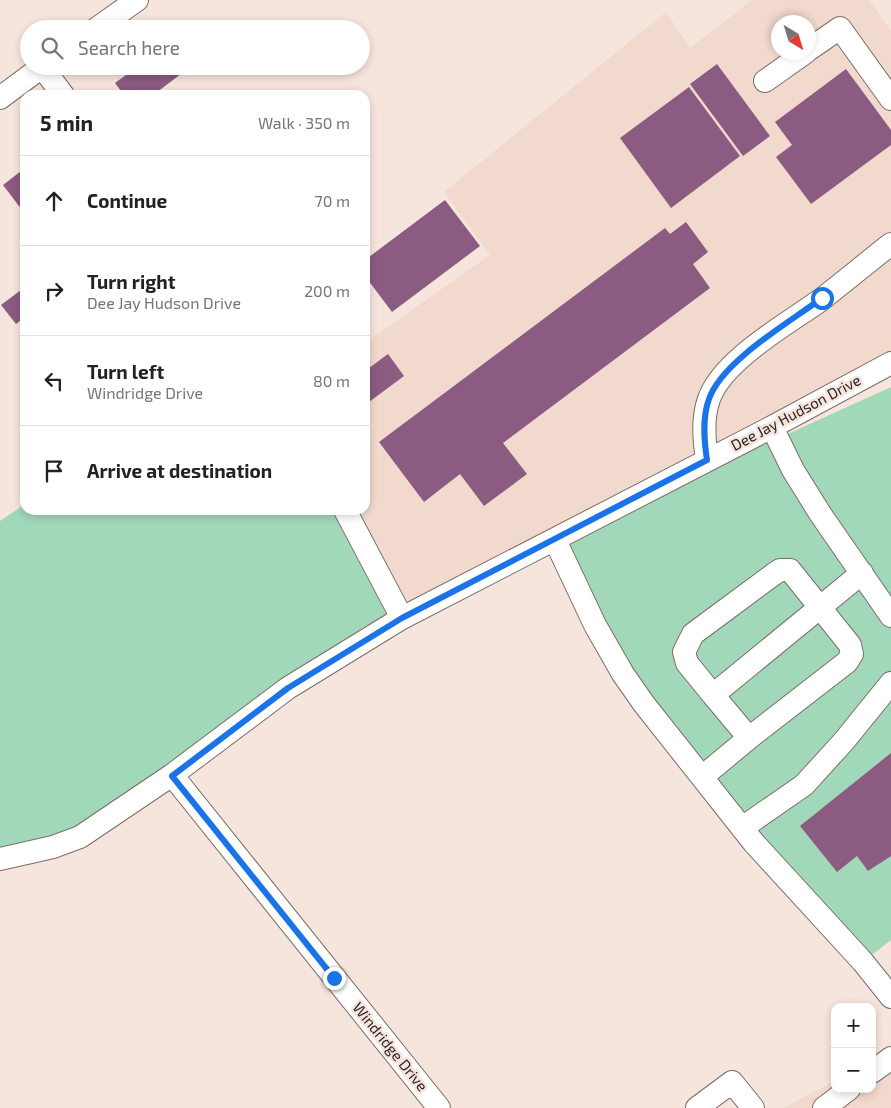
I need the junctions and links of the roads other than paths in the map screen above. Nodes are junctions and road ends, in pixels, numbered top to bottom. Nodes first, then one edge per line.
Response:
1 (138, 0) edge
2 (109, 20) edge
3 (816, 45) edge
4 (794, 60) edge
5 (30, 75) edge
6 (49, 75) edge
7 (765, 81) dead end
8 (59, 90) edge
9 (0, 98) edge
10 (891, 99) edge
11 (891, 244) edge
12 (891, 363) edge
13 (772, 427) junction
14 (707, 460) junction
15 (348, 515) edge
16 (555, 540) junction
17 (862, 574) junction
18 (821, 606) junction
19 (891, 616) edge
20 (402, 618) junction
21 (891, 683) edge
22 (713, 695) junction
23 (749, 738) junction
24 (172, 776) junction
25 (702, 776) junction
26 (742, 828) junction
27 (0, 858) edge
28 (891, 998) edge
29 (891, 1058) edge
30 (876, 1069) edge
31 (844, 1093) edge
32 (439, 1108) edge
33 (697, 1108) edge
34 (753, 1108) edge
35 (824, 1108) edge

1 - 2 street
3 - 10 street
4 - 7 street
5 - 9 street
6 - 8 street
11 - 14 street
12 - 13 street, Dee Jay Hudson Drive
13 - 14 street, Dee Jay Hudson Drive
13 - 17 street
14 - 16 street, Dee Jay Hudson Drive
15 - 20 street
16 - 20 street, Dee Jay Hudson Drive
16 - 25 street
17 - 18 street
17 - 19 street
18 - 22 street
18 - 22 street
18 - 23 street
20 - 24 street, Dee Jay Hudson Drive
21 - 26 street
22 - 23 street
23 - 25 street
24 - 27 street, Dee Jay Hudson Drive
24 - 32 street, Windridge Drive
25 - 26 street
26 - 28 street
29 - 30 street
31 - 35 street
33 - 34 street

